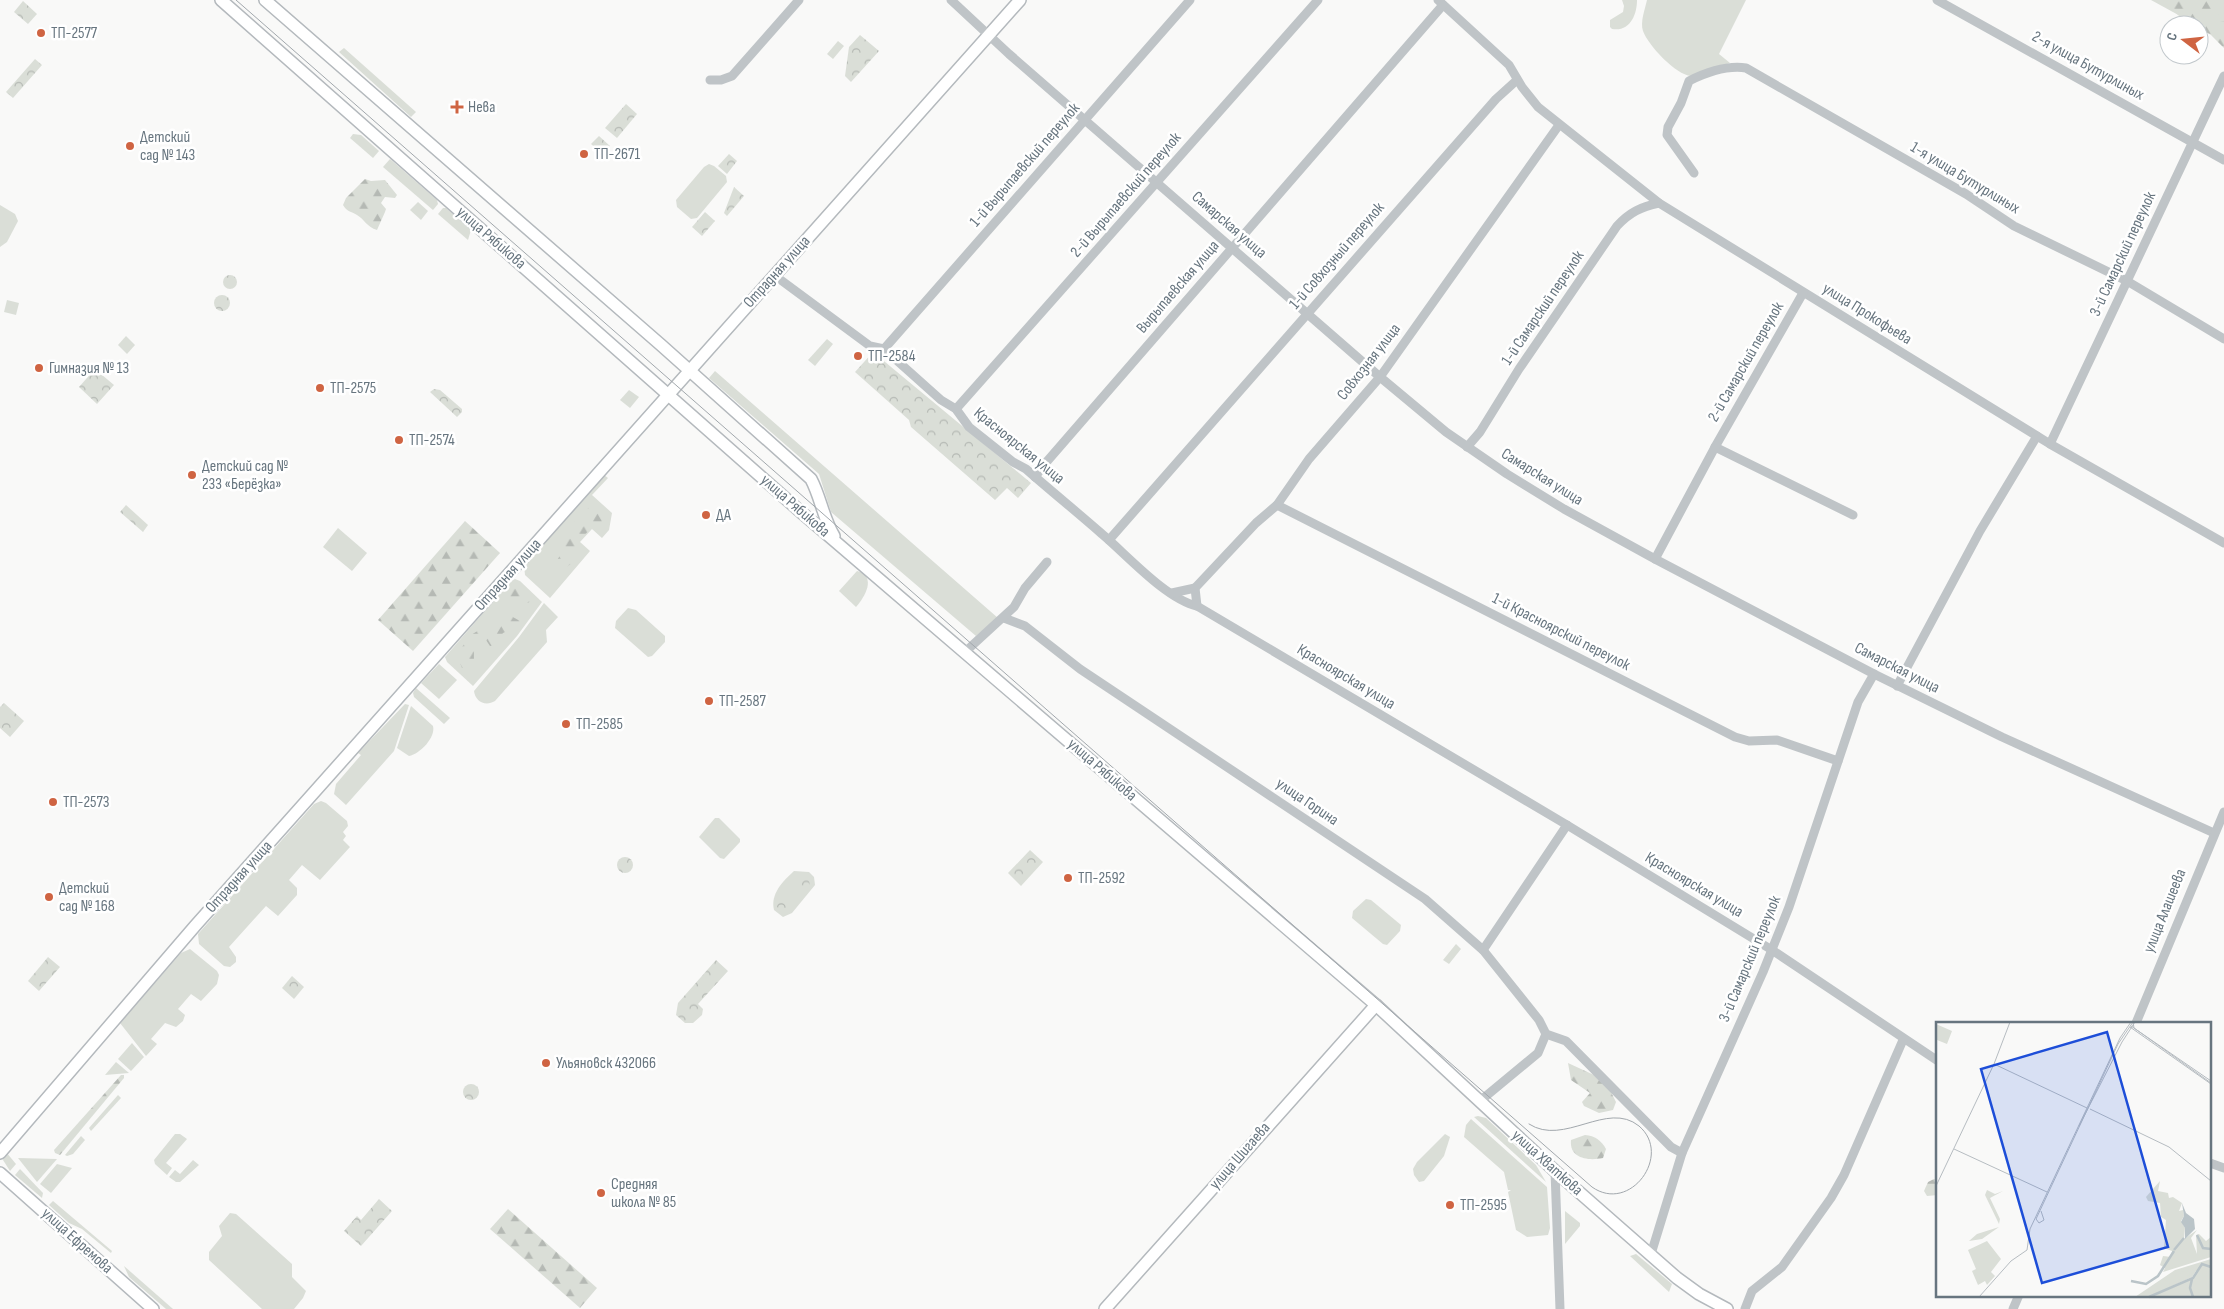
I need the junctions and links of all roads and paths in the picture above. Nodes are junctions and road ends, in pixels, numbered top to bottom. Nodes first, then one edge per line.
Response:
1 (221, 0) edge
2 (265, 0) edge
3 (799, 0) edge
4 (951, 0) edge
5 (1020, 0) edge
6 (1190, 0) edge
7 (1318, 0) edge
8 (1937, 0) edge
9 (1441, 2) edge
10 (989, 34) junction
11 (2224, 76) edge
12 (710, 80) dead end
13 (1517, 80) junction
14 (1084, 120) junction
15 (1559, 125) junction
16 (2192, 141) junction
17 (2224, 160) edge
18 (1694, 173) dead end
19 (1157, 182) junction
20 (1659, 203) junction
21 (1232, 248) junction
22 (774, 275) junction
23 (2126, 281) junction
24 (1804, 293) junction
25 (1307, 313) junction
26 (2224, 339) edge
27 (884, 349) junction
28 (690, 370) junction
29 (1380, 377) junction
30 (668, 394) junction
31 (956, 410) junction
32 (2037, 436) junction
33 (2050, 444) junction
34 (1467, 447) junction
35 (1715, 447) junction
36 (1036, 477) junction
37 (1277, 506) junction
38 (1853, 515) dead end
39 (1109, 540) junction
40 (837, 542) junction
41 (2224, 543) edge
42 (1655, 559) junction
43 (1047, 562) dead end
44 (1195, 588) junction
45 (1172, 593) junction
46 (1197, 606) junction
47 (1004, 618) junction
48 (965, 652) junction
49 (1874, 674) junction
50 (1897, 686) junction
51 (1838, 761) junction
52 (2224, 812) edge
53 (1567, 825) junction
54 (2214, 833) junction
55 (1483, 950) junction
56 (1772, 950) junction
57 (1376, 1005) junction
58 (2136, 1022) edge
59 (1546, 1034) junction
60 (1903, 1040) junction
61 (1936, 1060) edge
62 (1480, 1101) junction
63 (0, 1153) edge
64 (1682, 1153) junction
65 (2212, 1163) edge
66 (2224, 1168) edge
67 (1555, 1171) junction
68 (0, 1173) edge
69 (1650, 1254) junction
70 (2019, 1296) edge
71 (153, 1309) edge
72 (1105, 1309) edge
73 (1560, 1309) edge
74 (1727, 1309) edge
75 (1745, 1309) edge
76 (2014, 1309) edge

1 - 30 main road, улица Рябикова
2 - 28 main road, улица Рябикова
3 - 12 street
4 - 10 street, Самарская улица
5 - 10 main road, Отрадная улица
6 - 14 street, 1-й Вырыпаевский переулок
7 - 19 street, 2-й Вырыпаевский переулок
8 - 16 street, 2-я улица Бутурлиных
9 - 13 street
9 - 21 street, Вырыпаевская улица
10 - 14 street, Самарская улица
10 - 22 main road, Отрадная улица
11 - 16 street, 3-й Самарский переулок
13 - 15 street, улица Прокофьева
13 - 25 street, 1-й Совхозный переулок
14 - 19 street, Самарская улица
14 - 27 street, 1-й Вырыпаевский переулок
15 - 20 street, улица Прокофьева
15 - 29 street, Совхозная улица
16 - 17 street, 2-я улица Бутурлиных
16 - 23 street, 3-й Самарский переулок
18 - 23 street, 1-я улица Бутурлиных
19 - 21 street, Самарская улица
19 - 31 street, 2-й Вырыпаевский переулок
20 - 24 street, улица Прокофьева
20 - 34 street, 1-й Самарский переулок
21 - 25 street, Самарская улица
21 - 36 street, Вырыпаевская улица
22 - 27 street, Красноярская улица
22 - 28 main road, Отрадная улица
23 - 26 street, 1-я улица Бутурлиных
23 - 33 street, 3-й Самарский переулок
24 - 32 street, улица Прокофьева
24 - 35 street, 2-й Самарский переулок
25 - 29 street, Самарская улица
25 - 39 street, 1-й Совхозный переулок
27 - 31 street, Красноярская улица
28 - 30 main road, Отрадная улица
28 - 40 main road, улица Рябикова
29 - 34 street, Самарская улица
29 - 37 street, Совхозная улица
30 - 40 main road, улица Рябикова
30 - 63 main road, Отрадная улица
31 - 36 street, Красноярская улица
32 - 33 street, улица Прокофьева
32 - 50 street
33 - 41 street, улица Прокофьева
34 - 42 street, Самарская улица
35 - 38 street, 2-й Самарский переулок
35 - 42 street, 2-й Самарский переулок
36 - 39 street, Красноярская улица
37 - 44 street, Совхозная улица
37 - 51 street, 1-й Красноярский переулок
39 - 45 street, Красноярская улица
40 - 48 main road, улица Рябикова
42 - 49 street, Самарская улица
43 - 47 street
44 - 45 street
44 - 46 street
45 - 46 street, Красноярская улица
46 - 53 street, Красноярская улица
47 - 48 street
47 - 55 street, улица Горина
48 - 57 main road, улица Рябикова
49 - 50 street, Самарская улица
49 - 51 street, 3-й Самарский переулок
50 - 54 street, Самарская улица
51 - 56 street, 3-й Самарский переулок
52 - 54 street, улица Алашеева
53 - 55 street
53 - 56 street, Красноярская улица
54 - 58 street, улица Алашеева
55 - 59 street, улица Горина
56 - 60 street, Красноярская улица
56 - 64 street, 3-й Самарский переулок
57 - 62 main road, улица Хваткова
57 - 72 main road, улица Шигаева
59 - 62 street
59 - 64 street
60 - 61 street, Красноярская улица
60 - 75 street
62 - 67 main road, улица Хваткова
64 - 69 street, 3-й Самарский переулок
65 - 66 street
67 - 69 main road, улица Хваткова
67 - 73 street
68 - 71 main road, улица Ефремова
69 - 74 main road, улица Хваткова
70 - 76 street

